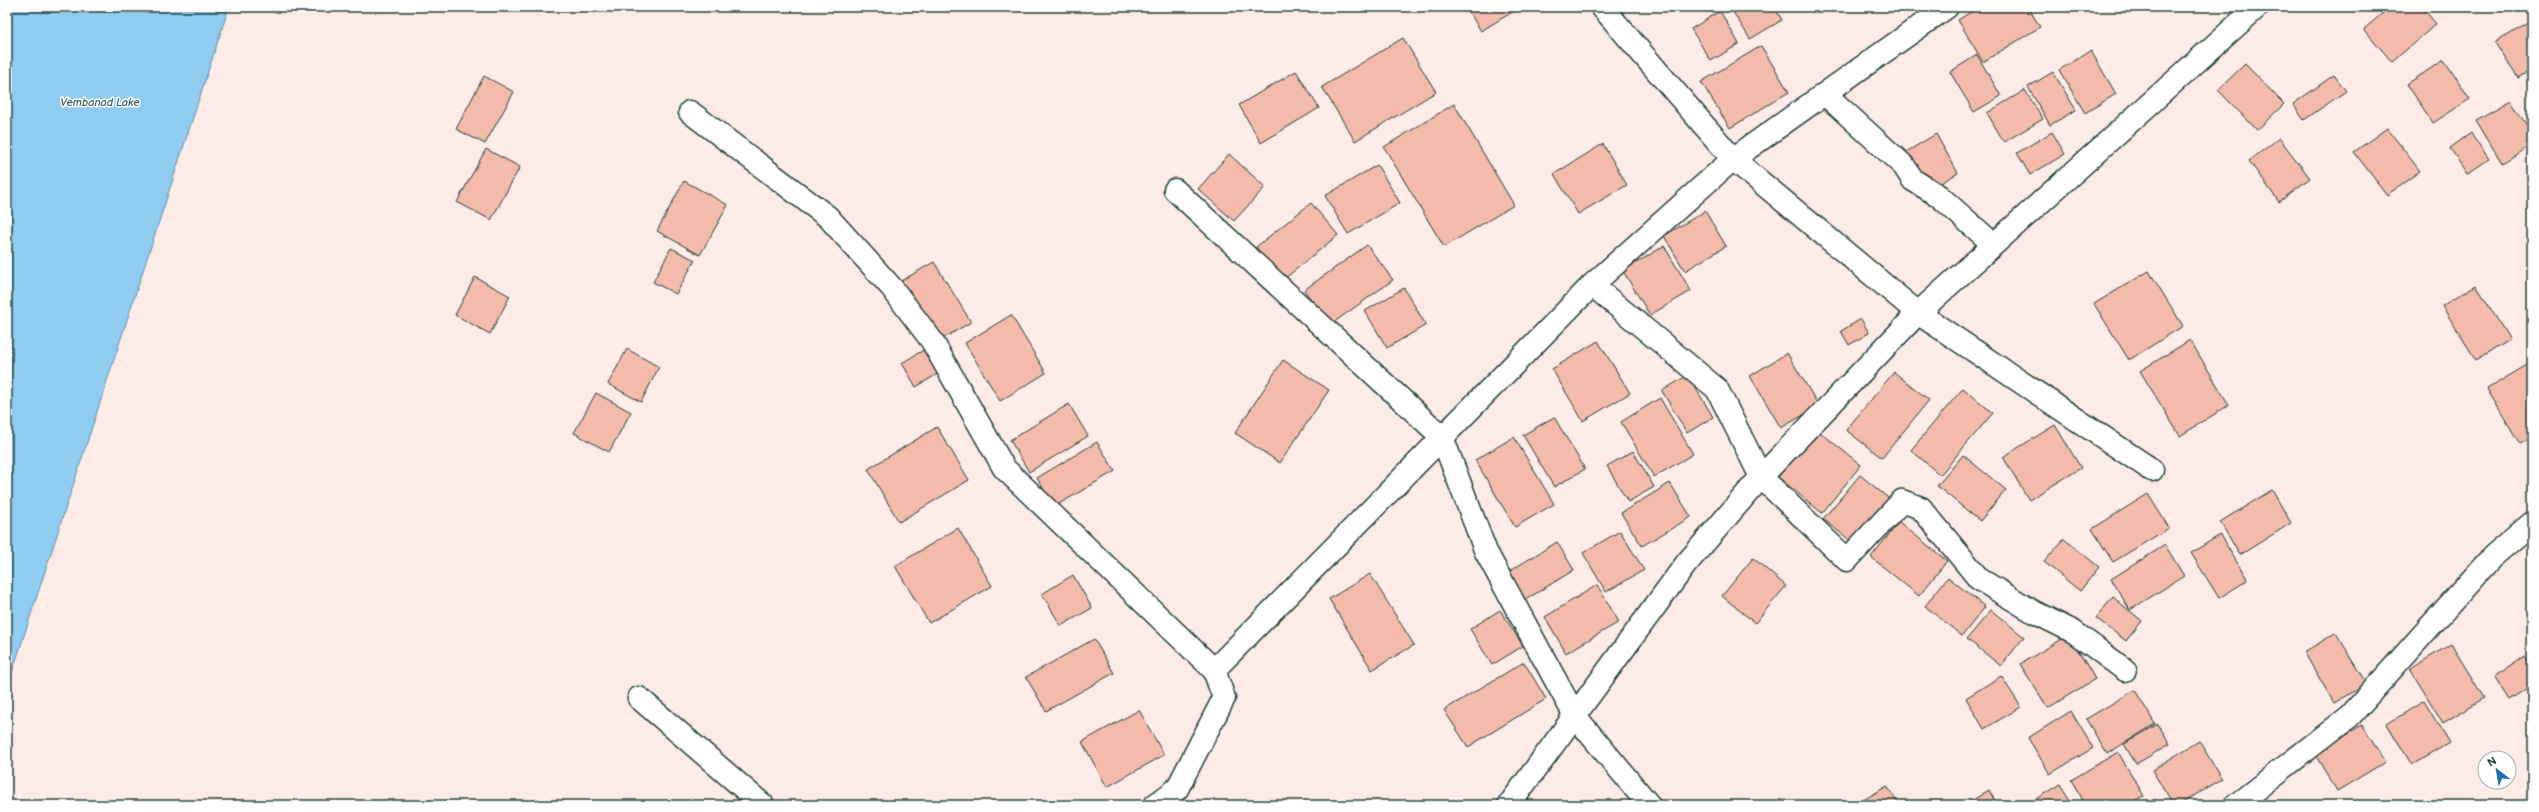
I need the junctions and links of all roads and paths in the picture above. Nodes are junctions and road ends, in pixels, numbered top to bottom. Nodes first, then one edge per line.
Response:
1 (1602, 7) edge
2 (1947, 7) edge
3 (2257, 7) edge
4 (1825, 94) junction
5 (690, 112) dead end
6 (1733, 159) junction
7 (1175, 190) dead end
8 (1993, 244) junction
9 (1592, 286) junction
10 (1918, 313) junction
11 (1442, 437) junction
12 (2152, 470) dead end
13 (1761, 477) junction
14 (2532, 523) edge
15 (1214, 670) junction
16 (2125, 670) dead end
17 (639, 698) dead end
18 (1575, 716) junction
19 (763, 805) edge
20 (1155, 805) edge
21 (1509, 805) edge
22 (1649, 805) edge
23 (2236, 805) edge

1 - 6 street
2 - 4 street
3 - 8 street
4 - 6 street
4 - 8 street
5 - 15 street
6 - 9 street
6 - 10 street
7 - 11 street
8 - 10 street
9 - 11 street
9 - 13 street
10 - 12 street
10 - 13 street
11 - 15 street
11 - 18 street
13 - 16 street
13 - 18 street
14 - 23 street
15 - 20 street
17 - 19 street
18 - 21 street
18 - 22 street

